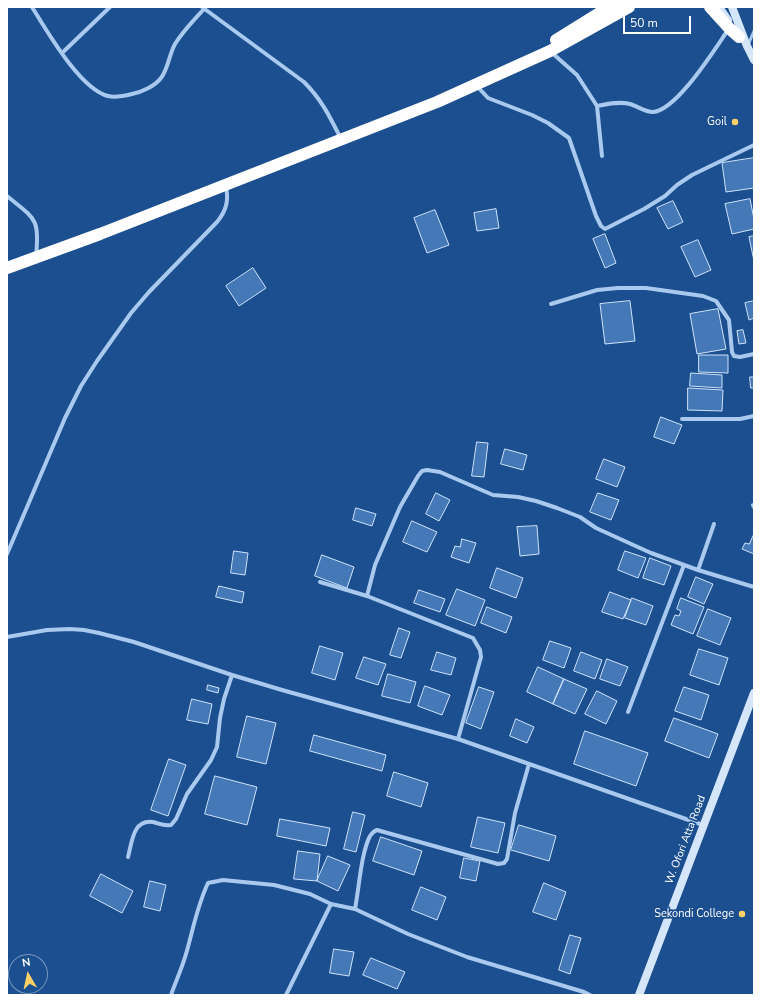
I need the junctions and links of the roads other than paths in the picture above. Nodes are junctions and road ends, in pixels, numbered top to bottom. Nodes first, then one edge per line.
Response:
1 (32, 7) edge
2 (110, 7) edge
3 (609, 7) edge
4 (629, 7) edge
5 (710, 7) edge
6 (719, 7) edge
7 (732, 7) edge
8 (203, 8) edge
9 (754, 31) edge
10 (734, 33) junction
11 (747, 46) junction
12 (550, 52) junction
13 (62, 53) junction
14 (754, 60) edge
15 (502, 73) junction
16 (476, 85) junction
17 (597, 106) junction
18 (341, 140) junction
19 (754, 145) edge
20 (602, 156) dead end
21 (225, 184) junction
22 (7, 196) edge
23 (36, 256) junction
24 (7, 268) edge
25 (551, 304) dead end
26 (754, 354) edge
27 (754, 416) edge
28 (682, 419) dead end
29 (714, 524) dead end
30 (7, 554) edge
31 (684, 565) junction
32 (698, 570) junction
33 (320, 582) dead end
34 (754, 587) edge
35 (367, 596) junction
36 (7, 637) edge
37 (232, 675) junction
38 (754, 693) edge
39 (628, 712) dead end
40 (458, 739) junction
41 (529, 764) junction
42 (704, 825) junction
43 (128, 857) dead end
44 (331, 904) junction
45 (355, 909) junction
46 (171, 995) edge
47 (286, 995) edge
48 (590, 995) edge
49 (639, 995) edge

1 - 13 street
2 - 13 street
3 - 15 highway
4 - 12 highway
5 - 10 highway
6 - 10 main road
7 - 11 main road
8 - 13 street
8 - 18 street
9 - 11 lane
10 - 11 main road
10 - 17 street
11 - 14 main road
12 - 15 highway
12 - 17 street
15 - 16 highway
16 - 18 highway
16 - 19 street
17 - 20 street
18 - 21 highway
21 - 23 highway
21 - 30 street
22 - 23 street
23 - 24 highway
25 - 26 street
27 - 28 street
29 - 32 street
31 - 32 street
31 - 35 street
31 - 39 street
32 - 34 street
33 - 35 street
35 - 40 street
36 - 37 street
37 - 40 street
37 - 43 street
38 - 42 main road, W. Ofori Atta Road
40 - 41 street
41 - 42 street
41 - 45 street
42 - 49 main road, W. Ofori Atta Road
44 - 45 street
44 - 46 street
44 - 47 street
45 - 48 street

